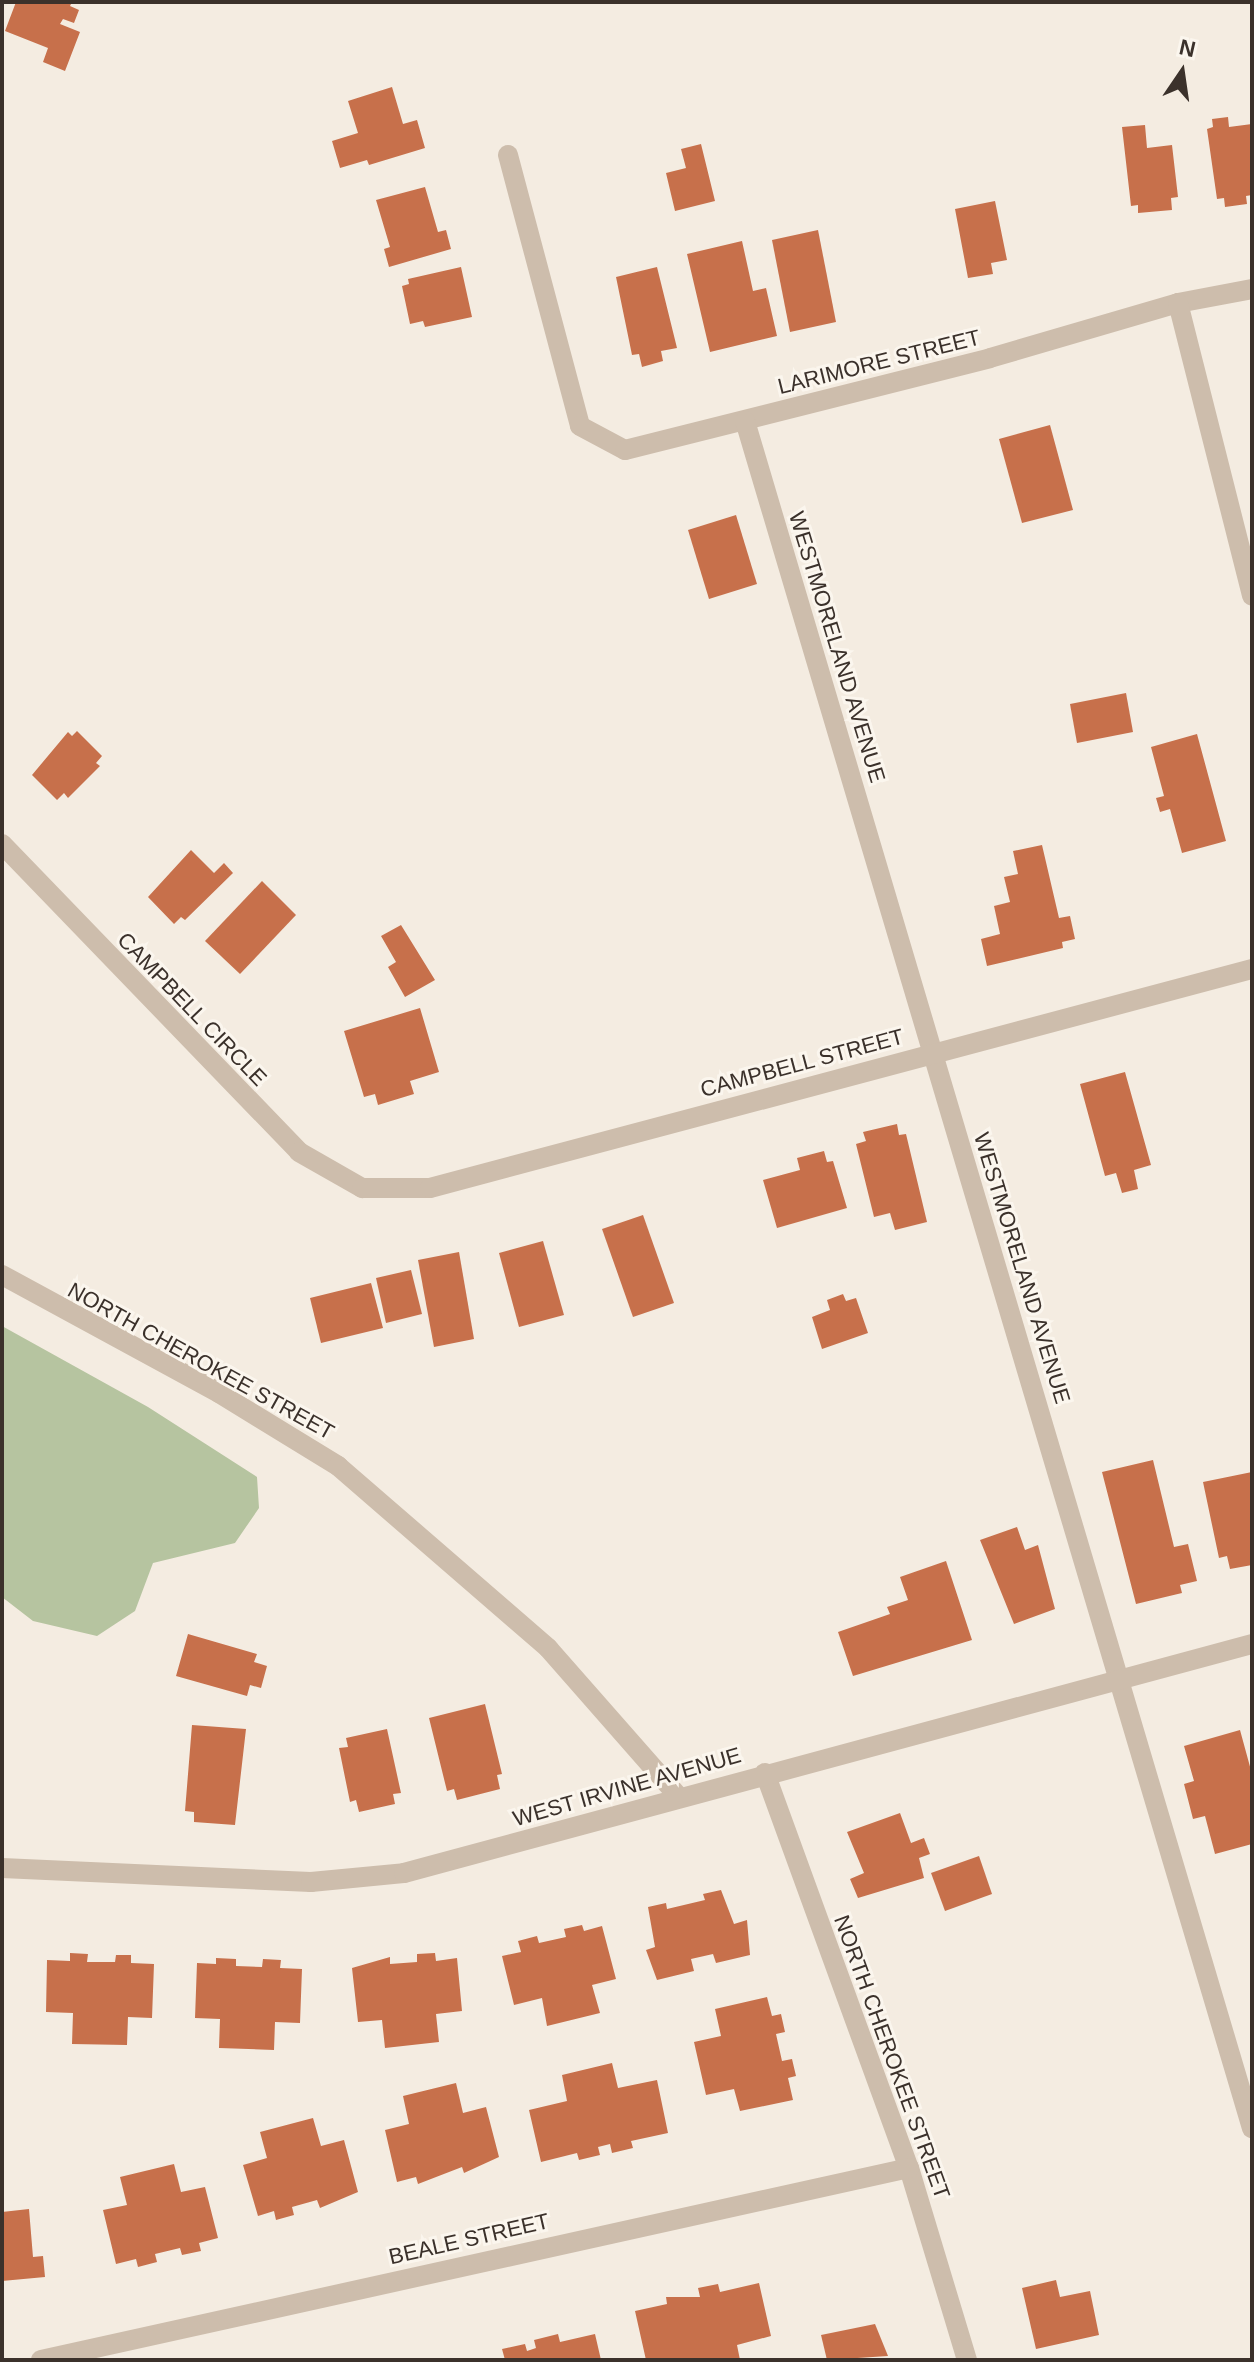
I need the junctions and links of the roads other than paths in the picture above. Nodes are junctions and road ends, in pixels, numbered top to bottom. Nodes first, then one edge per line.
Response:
1 (508, 155) dead end
2 (1252, 289) edge
3 (1178, 303) junction
4 (745, 421) junction
5 (1252, 596) edge
6 (2, 844) edge
7 (1252, 969) edge
8 (933, 1053) junction
9 (362, 1188) joint
10 (2, 1275) edge
11 (1252, 1644) edge
12 (1119, 1680) junction
13 (765, 1773) junction
14 (679, 1797) junction
15 (2, 1868) edge
16 (1252, 2128) edge
17 (909, 2168) junction
18 (41, 2360) edge
19 (967, 2360) edge

1 - 4 street, LARIMORE STREET
2 - 3 street, LARIMORE STREET
3 - 4 street, LARIMORE STREET
3 - 5 street
4 - 8 street, WESTMORELAND AVENUE
6 - 9 street, CAMPBELL CIRCLE
7 - 8 street, CAMPBELL STREET
8 - 9 street, CAMPBELL STREET
8 - 12 street, WESTMORELAND AVENUE
10 - 14 street, NORTH CHEROKEE STREET
11 - 12 street, WEST IRVINE AVENUE
12 - 13 street, WEST IRVINE AVENUE
12 - 16 street, WESTMORELAND AVENUE
13 - 14 street, WEST IRVINE AVENUE
13 - 17 street, NORTH CHEROKEE STREET
14 - 15 street, WEST IRVINE AVENUE
17 - 18 street, BEALE STREET
17 - 19 street, NORTH CHEROKEE STREET

